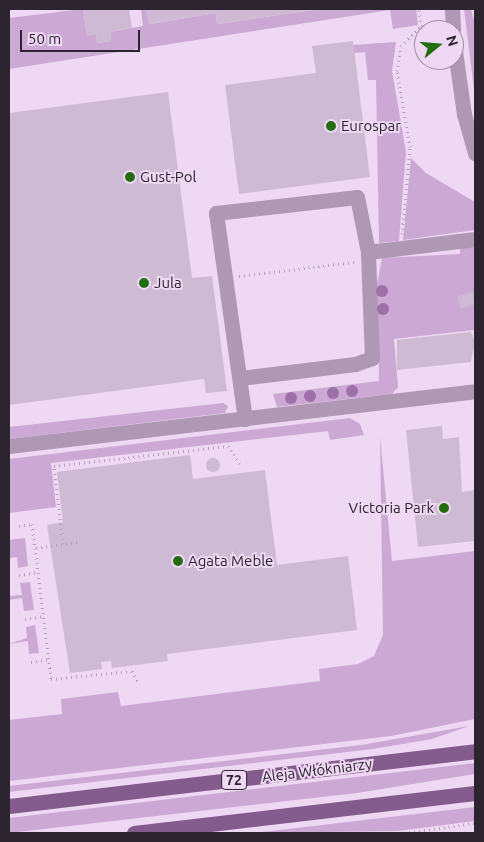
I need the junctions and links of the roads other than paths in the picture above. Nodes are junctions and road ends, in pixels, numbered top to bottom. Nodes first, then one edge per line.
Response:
1 (458, 70) edge
2 (475, 153) edge
3 (475, 238) edge
4 (368, 256) junction
5 (240, 378) junction
6 (475, 391) edge
7 (245, 419) junction
8 (9, 446) edge
9 (475, 751) edge
10 (475, 793) edge
11 (9, 806) edge
12 (134, 833) edge

1 - 2 street
3 - 4 street
4 - 5 street
4 - 5 street
5 - 7 street
6 - 7 street
7 - 8 street
9 - 11 main road, Aleja Włókniarzy / 72
10 - 12 main road

